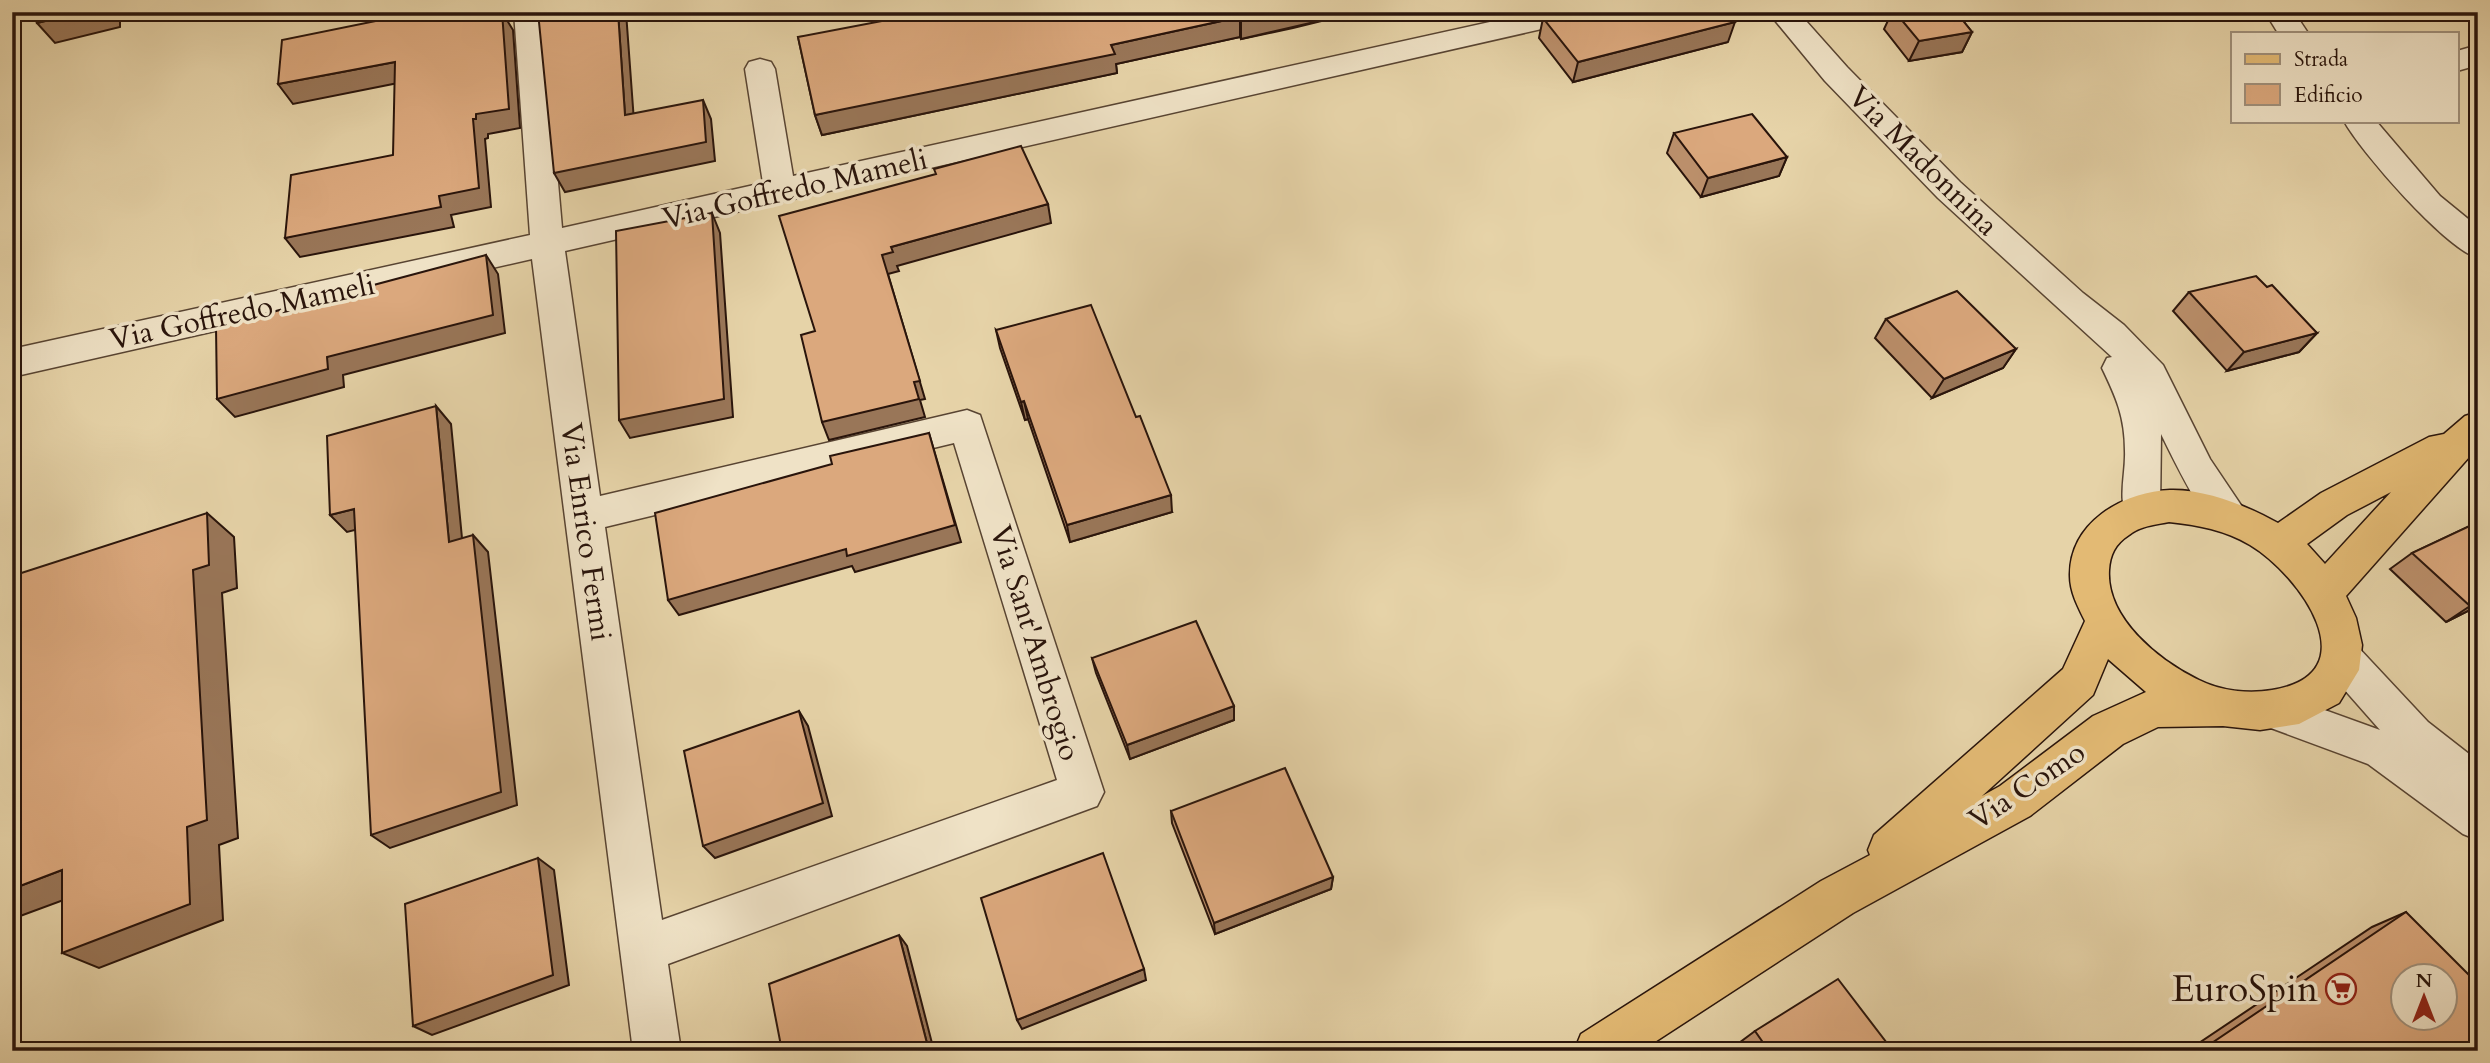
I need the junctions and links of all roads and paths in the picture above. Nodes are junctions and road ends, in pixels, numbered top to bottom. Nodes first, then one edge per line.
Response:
1 (528, 12) edge
2 (1577, 12) edge
3 (1782, 12) edge
4 (2279, 12) edge
5 (2292, 32) edge
6 (2478, 55) edge
7 (2458, 61) edge
8 (760, 69) dead end
9 (2360, 122) edge
10 (780, 192) junction
11 (547, 245) junction
12 (2478, 246) edge
13 (2071, 302) junction
14 (12, 363) edge
15 (2472, 431) edge
16 (2141, 509) junction
17 (584, 516) junction
18 (2230, 517) junction
19 (2279, 543) junction
20 (2325, 591) junction
21 (2104, 623) junction
22 (2342, 658) junction
23 (2224, 707) junction
24 (2275, 711) junction
25 (2478, 787) edge
26 (2478, 819) edge
27 (1837, 897) junction
28 (643, 950) junction
29 (657, 1051) edge
30 (1598, 1051) edge

1 - 11 street, Via Enrico Fermi
2 - 10 street, Via Goffredo Mameli
3 - 13 street, Via Madonnina
4 - 5 street
6 - 7 street
8 - 10 street
9 - 12 street
10 - 11 street, Via Goffredo Mameli
11 - 14 street, Via Goffredo Mameli
11 - 17 street, Via Enrico Fermi
13 - 16 street, Via Madonnina
13 - 18 street, Via Madonnina
15 - 19 main road
15 - 20 main road
16 - 18 main road
16 - 21 main road
17 - 28 street, Via Enrico Fermi
17 - 28 street, Via Sant'Ambrogio
18 - 19 main road
19 - 20 main road
20 - 22 main road
21 - 23 main road
21 - 27 main road, Via Como
22 - 24 main road
22 - 25 street
23 - 24 main road
23 - 27 main road, Via Como
24 - 26 street
27 - 30 main road, Via Como
28 - 29 street, Via Enrico Fermi

